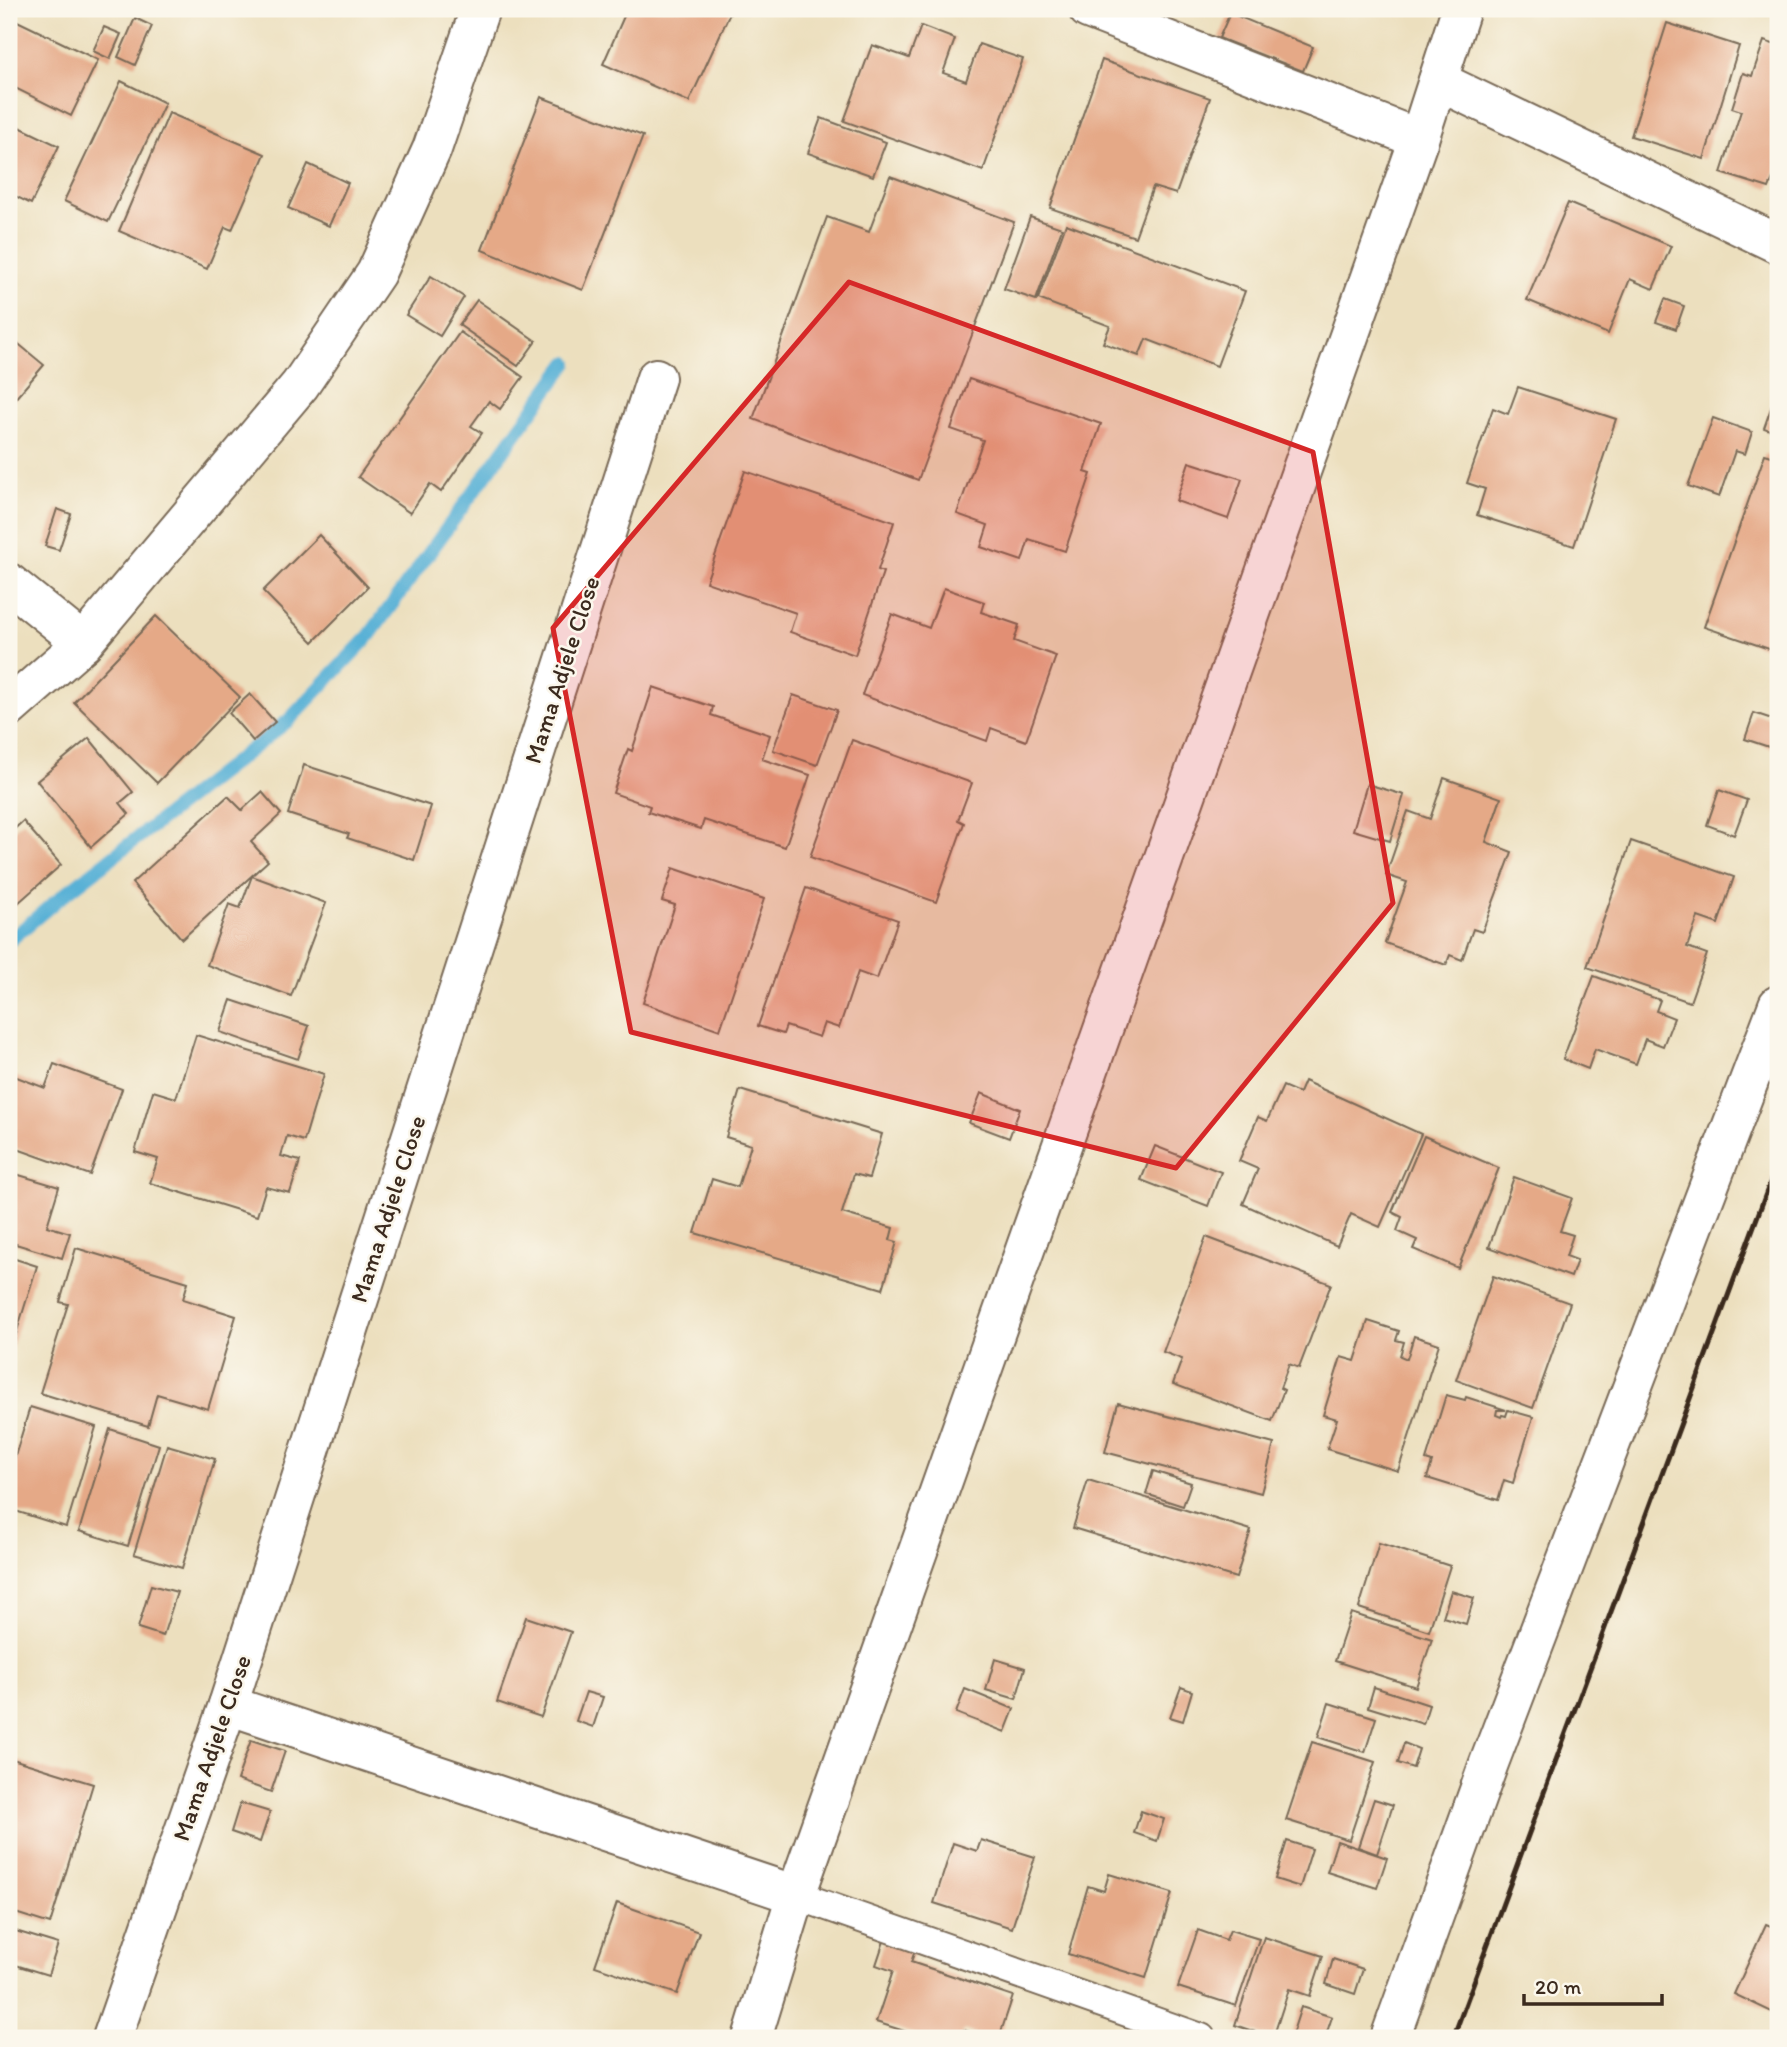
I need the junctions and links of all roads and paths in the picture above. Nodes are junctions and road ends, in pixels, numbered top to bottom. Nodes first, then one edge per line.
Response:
1 (480, 9) edge
2 (1088, 9) edge
3 (1461, 9) edge
4 (1438, 81) junction
5 (1419, 139) junction
6 (1778, 244) edge
7 (656, 378) dead end
8 (9, 583) edge
9 (83, 643) junction
10 (9, 708) edge
11 (1778, 1004) edge
12 (228, 1704) junction
13 (796, 1895) junction
14 (112, 2038) edge
15 (752, 2038) edge
16 (1201, 2038) edge
17 (1390, 2038) edge

1 - 9 street
2 - 5 street
3 - 4 street
4 - 5 street
4 - 6 street
5 - 13 street
7 - 12 street, Mama Adjele Close
8 - 9 street
9 - 10 street
11 - 17 street
12 - 13 street
12 - 14 street, Mama Adjele Close
13 - 15 street
13 - 16 lane

